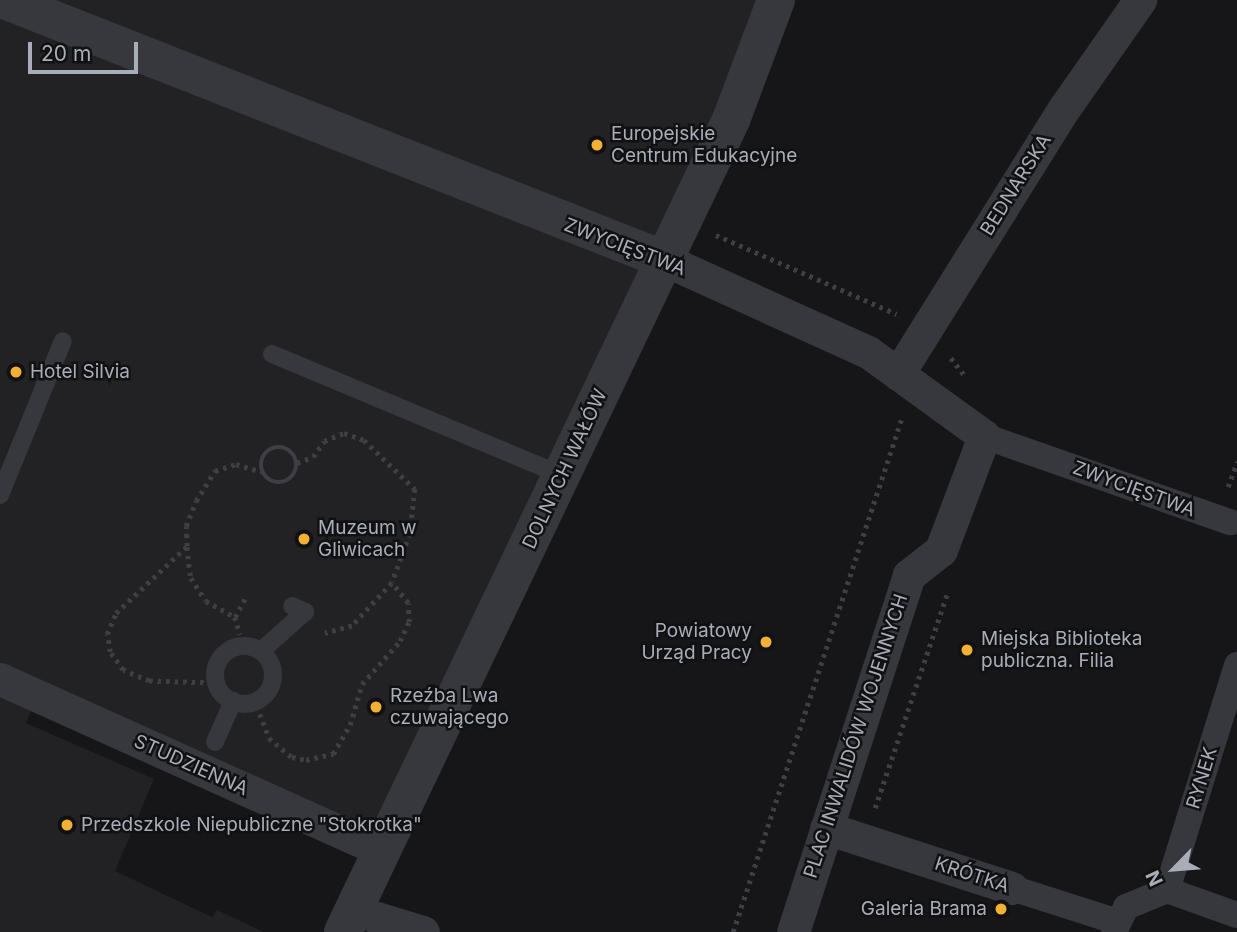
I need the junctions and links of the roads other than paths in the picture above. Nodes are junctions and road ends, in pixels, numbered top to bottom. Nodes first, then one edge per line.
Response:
1 (4, 0) edge
2 (776, 0) edge
3 (1140, 0) edge
4 (665, 260) junction
5 (63, 341) dead end
6 (272, 354) dead end
7 (898, 374) junction
8 (984, 436) junction
9 (561, 475) junction
10 (0, 495) edge
11 (1235, 528) edge
12 (292, 606) dead end
13 (261, 651) junction
14 (1237, 665) edge
15 (0, 679) edge
16 (233, 701) junction
17 (215, 742) dead end
18 (826, 828) junction
19 (383, 850) junction
20 (1012, 888) joint
21 (1167, 890) junction
22 (1237, 915) edge
23 (1120, 920) edge
24 (360, 925) edge
25 (423, 932) edge
26 (793, 932) edge

1 - 4 street, ZWYCIĘSTWA
2 - 4 street, DOLNYCH WAŁÓW
3 - 7 street, BEDNARSKA
4 - 7 street, ZWYCIĘSTWA
4 - 9 street, DOLNYCH WAŁÓW
5 - 10 lane
6 - 9 lane
7 - 8 street, ZWYCIĘSTWA
8 - 11 street, ZWYCIĘSTWA
8 - 18 street, PLAC INWALIDÓW WOJENNYCH
9 - 19 street, DOLNYCH WAŁÓW
12 - 13 lane
13 - 16 lane
13 - 16 lane
14 - 21 street, RYNEK
15 - 19 street, STUDZIENNA
16 - 17 lane
18 - 20 street, KRÓTKA
18 - 26 street, PLAC INWALIDÓW WOJENNYCH
19 - 24 street, DOLNYCH WAŁÓW
20 - 23 street, KRÓTKA
21 - 22 street
21 - 23 street
24 - 25 street

